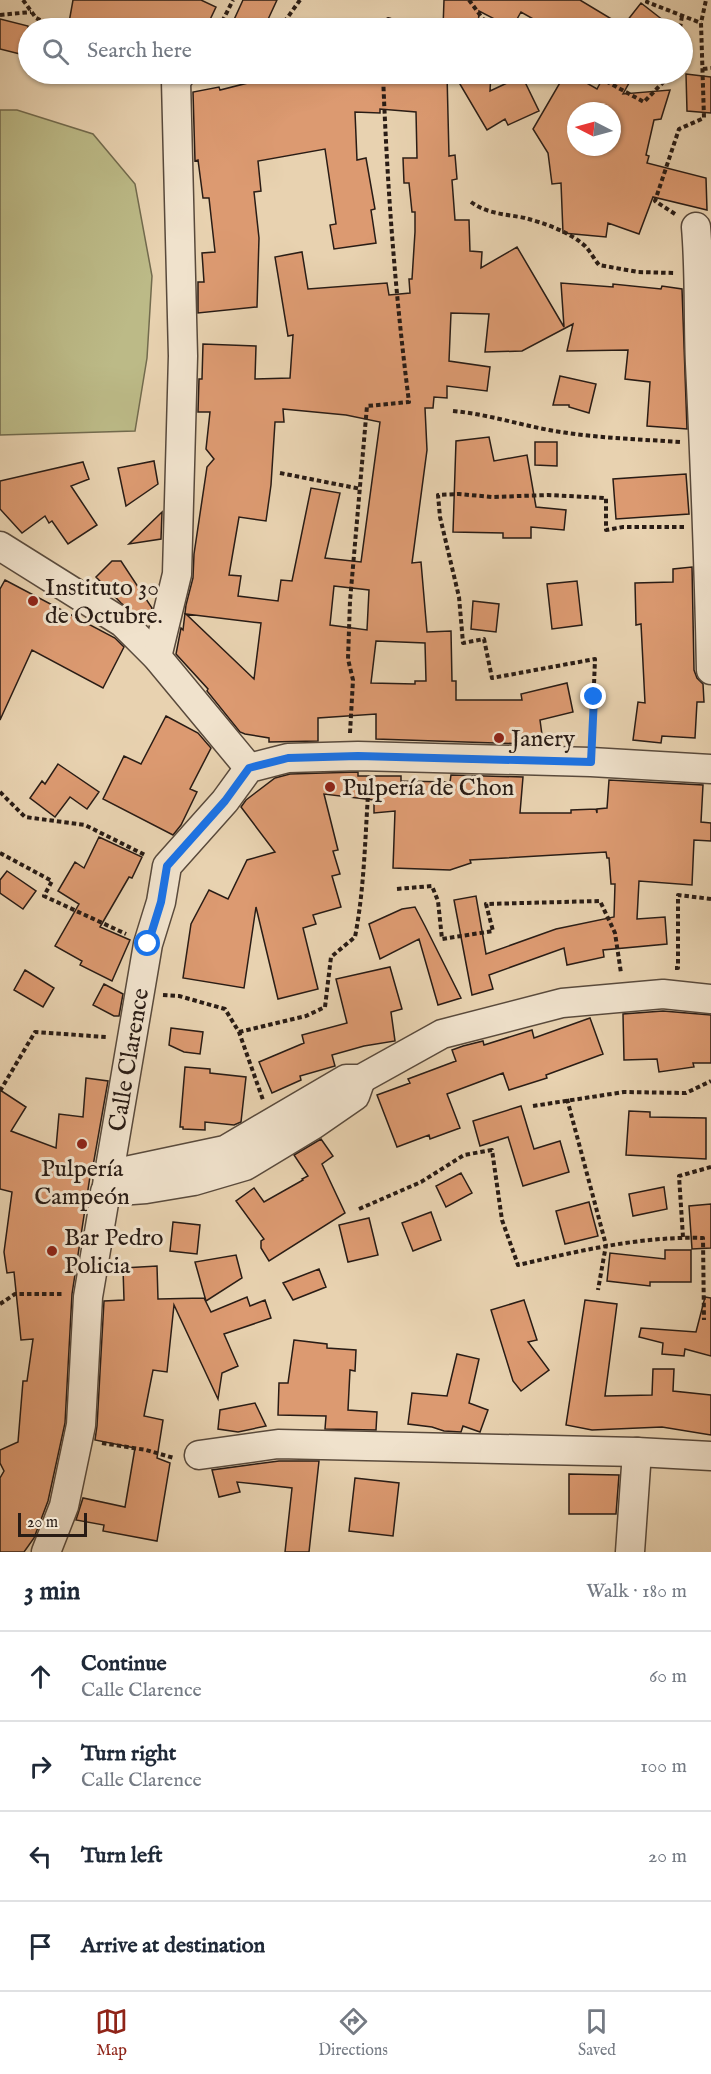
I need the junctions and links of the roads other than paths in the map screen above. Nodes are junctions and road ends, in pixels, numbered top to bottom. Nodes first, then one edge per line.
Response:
1 (176, 84) edge
2 (696, 227) road end
3 (0, 546) edge
4 (157, 657) junction
5 (711, 670) edge
6 (249, 768) junction
7 (711, 769) edge
8 (711, 999) edge
9 (361, 1079) junction
10 (106, 1184) junction
11 (637, 1452) junction
12 (199, 1455) road end
13 (711, 1456) edge
14 (46, 1552) edge
15 (630, 1552) edge

1 - 4 street
2 - 5 street
3 - 4 street
4 - 6 street
6 - 7 street
6 - 10 street, Calle Clarence
8 - 9 street
9 - 10 street
9 - 10 street
10 - 14 street, Calle Clarence
11 - 12 street
11 - 13 street
11 - 15 street

